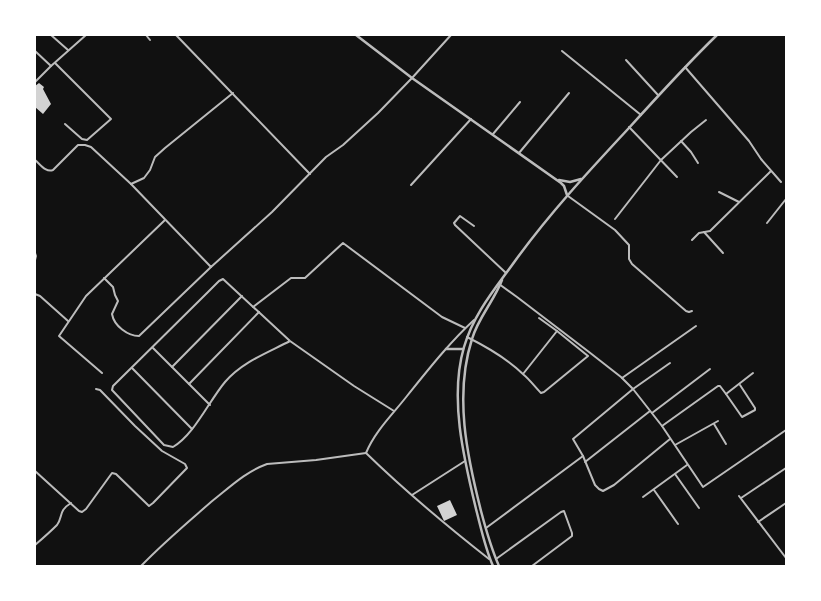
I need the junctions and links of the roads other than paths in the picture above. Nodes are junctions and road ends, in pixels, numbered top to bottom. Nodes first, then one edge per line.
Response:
1 (51, 35) edge
2 (86, 35) edge
3 (146, 35) edge
4 (176, 35) edge
5 (356, 35) edge
6 (451, 35) edge
7 (717, 35) edge
8 (150, 40) dead end
9 (68, 50) junction
10 (35, 51) edge
11 (562, 51) dead end
12 (626, 60) dead end
13 (55, 63) junction
14 (51, 66) junction
15 (685, 67) junction
16 (412, 78) junction
17 (35, 82) edge
18 (233, 93) junction
19 (569, 93) dead end
20 (658, 95) junction
21 (520, 102) dead end
22 (641, 115) junction
23 (471, 119) junction
24 (706, 120) dead end
25 (65, 124) dead end
26 (630, 127) junction
27 (493, 134) junction
28 (681, 141) junction
29 (518, 154) junction
30 (35, 160) edge
31 (661, 160) junction
32 (698, 163) dead end
33 (771, 171) junction
34 (310, 174) junction
35 (677, 177) dead end
36 (582, 178) junction
37 (557, 180) junction
38 (781, 182) dead end
39 (131, 184) junction
40 (411, 185) dead end
41 (719, 192) dead end
42 (566, 196) junction
43 (786, 199) edge
44 (739, 202) junction
45 (615, 219) dead end
46 (165, 220) junction
47 (767, 223) dead end
48 (474, 226) dead end
49 (704, 232) junction
50 (692, 240) dead end
51 (35, 253) edge
52 (723, 253) dead end
53 (35, 260) edge
54 (211, 267) junction
55 (506, 273) junction
56 (104, 278) junction
57 (499, 284) junction
58 (35, 294) edge
59 (242, 296) junction
60 (254, 307) junction
61 (692, 311) dead end
62 (259, 312) junction
63 (539, 318) dead end
64 (474, 320) junction
65 (68, 321) junction
66 (696, 326) dead end
67 (465, 328) junction
68 (557, 331) junction
69 (467, 337) junction
70 (472, 339) junction
71 (290, 341) junction
72 (152, 347) junction
73 (463, 348) junction
74 (446, 349) junction
75 (670, 364) dead end
76 (172, 366) junction
77 (132, 368) junction
78 (710, 369) dead end
79 (102, 373) dead end
80 (753, 373) dead end
81 (523, 374) junction
82 (622, 378) junction
83 (189, 384) junction
84 (740, 384) junction
85 (463, 388) junction
86 (96, 389) dead end
87 (458, 389) junction
88 (633, 389) junction
89 (726, 394) junction
90 (210, 404) junction
91 (394, 411) junction
92 (650, 411) junction
93 (652, 414) junction
94 (718, 421) dead end
95 (714, 424) junction
96 (662, 426) junction
97 (192, 429) junction
98 (786, 430) edge
99 (466, 434) junction
100 (462, 435) junction
101 (670, 439) junction
102 (726, 444) dead end
103 (675, 445) junction
104 (468, 447) junction
105 (463, 448) junction
106 (366, 453) junction
107 (583, 456) junction
108 (466, 461) junction
109 (585, 462) junction
110 (687, 465) junction
111 (786, 468) edge
112 (35, 471) edge
113 (675, 474) junction
114 (654, 490) junction
115 (412, 495) junction
116 (643, 498) dead end
117 (71, 503) junction
118 (786, 503) edge
119 (699, 508) dead end
120 (758, 522) junction
121 (678, 524) dead end
122 (486, 528) junction
123 (35, 545) edge
124 (492, 550) junction
125 (488, 551) junction
126 (786, 558) edge
127 (496, 559) junction
128 (491, 560) junction
129 (143, 565) edge
130 (494, 566) edge
131 (498, 566) edge
132 (532, 566) edge

1 - 9 street
2 - 9 street
3 - 8 street
4 - 18 street
5 - 16 street
6 - 16 street
7 - 15 street
9 - 13 street
10 - 14 street
11 - 22 street
12 - 20 street
13 - 14 street
13 - 25 street
14 - 17 street
15 - 20 street
15 - 33 street
16 - 23 street
16 - 34 street
18 - 34 street
18 - 39 street
19 - 29 street
20 - 22 street
21 - 27 street
22 - 26 street
23 - 27 street
23 - 40 street
24 - 28 street
26 - 31 street
26 - 36 street
27 - 29 street
28 - 31 street
28 - 32 street
29 - 37 street
30 - 39 street
31 - 35 street
31 - 45 street
33 - 38 street
33 - 44 street
34 - 54 street
36 - 37 street
36 - 42 street
37 - 42 street
39 - 46 street
41 - 44 street
42 - 55 street
42 - 61 street
43 - 47 street
44 - 49 street
46 - 54 street
46 - 56 street
48 - 55 street
49 - 50 street
49 - 52 street
51 - 53 street
54 - 56 street
55 - 57 street
56 - 65 street
57 - 64 street
57 - 70 street
57 - 82 street
58 - 65 street
59 - 60 street
59 - 72 street
59 - 76 street
60 - 62 street
60 - 67 street
62 - 71 street
62 - 83 street
63 - 68 street
64 - 67 street
64 - 69 street
65 - 79 street
66 - 82 street
67 - 74 street
68 - 81 street
68 - 81 street
69 - 70 street
69 - 73 street
70 - 81 street
70 - 85 street
71 - 90 street
71 - 91 street
72 - 76 street
72 - 77 street
73 - 74 street
73 - 87 street
74 - 91 street
75 - 88 street
76 - 83 street
77 - 97 street
77 - 97 street
78 - 93 street
80 - 84 street
82 - 88 street
83 - 90 street
84 - 89 street
84 - 89 street
85 - 87 street
85 - 99 street
86 - 117 street
87 - 100 street
88 - 92 street
88 - 107 street
89 - 96 street
90 - 97 street
91 - 106 street
92 - 93 street
92 - 109 street
93 - 96 street
94 - 95 street
95 - 102 street
95 - 103 street
96 - 101 street
98 - 110 street
99 - 100 street
99 - 104 street
100 - 105 street
101 - 103 street
101 - 109 street
103 - 110 street
104 - 105 street
104 - 122 street
105 - 108 street
106 - 115 street
106 - 129 street
107 - 109 street
107 - 122 street
108 - 115 street
108 - 125 street
110 - 113 street
111 - 120 street
112 - 117 street
113 - 114 street
113 - 119 street
114 - 116 street
114 - 121 street
115 - 128 street
117 - 123 street
118 - 120 street
120 - 126 street
122 - 124 street
124 - 125 street
124 - 127 street
125 - 128 street
127 - 131 street
127 - 132 street
128 - 130 street

